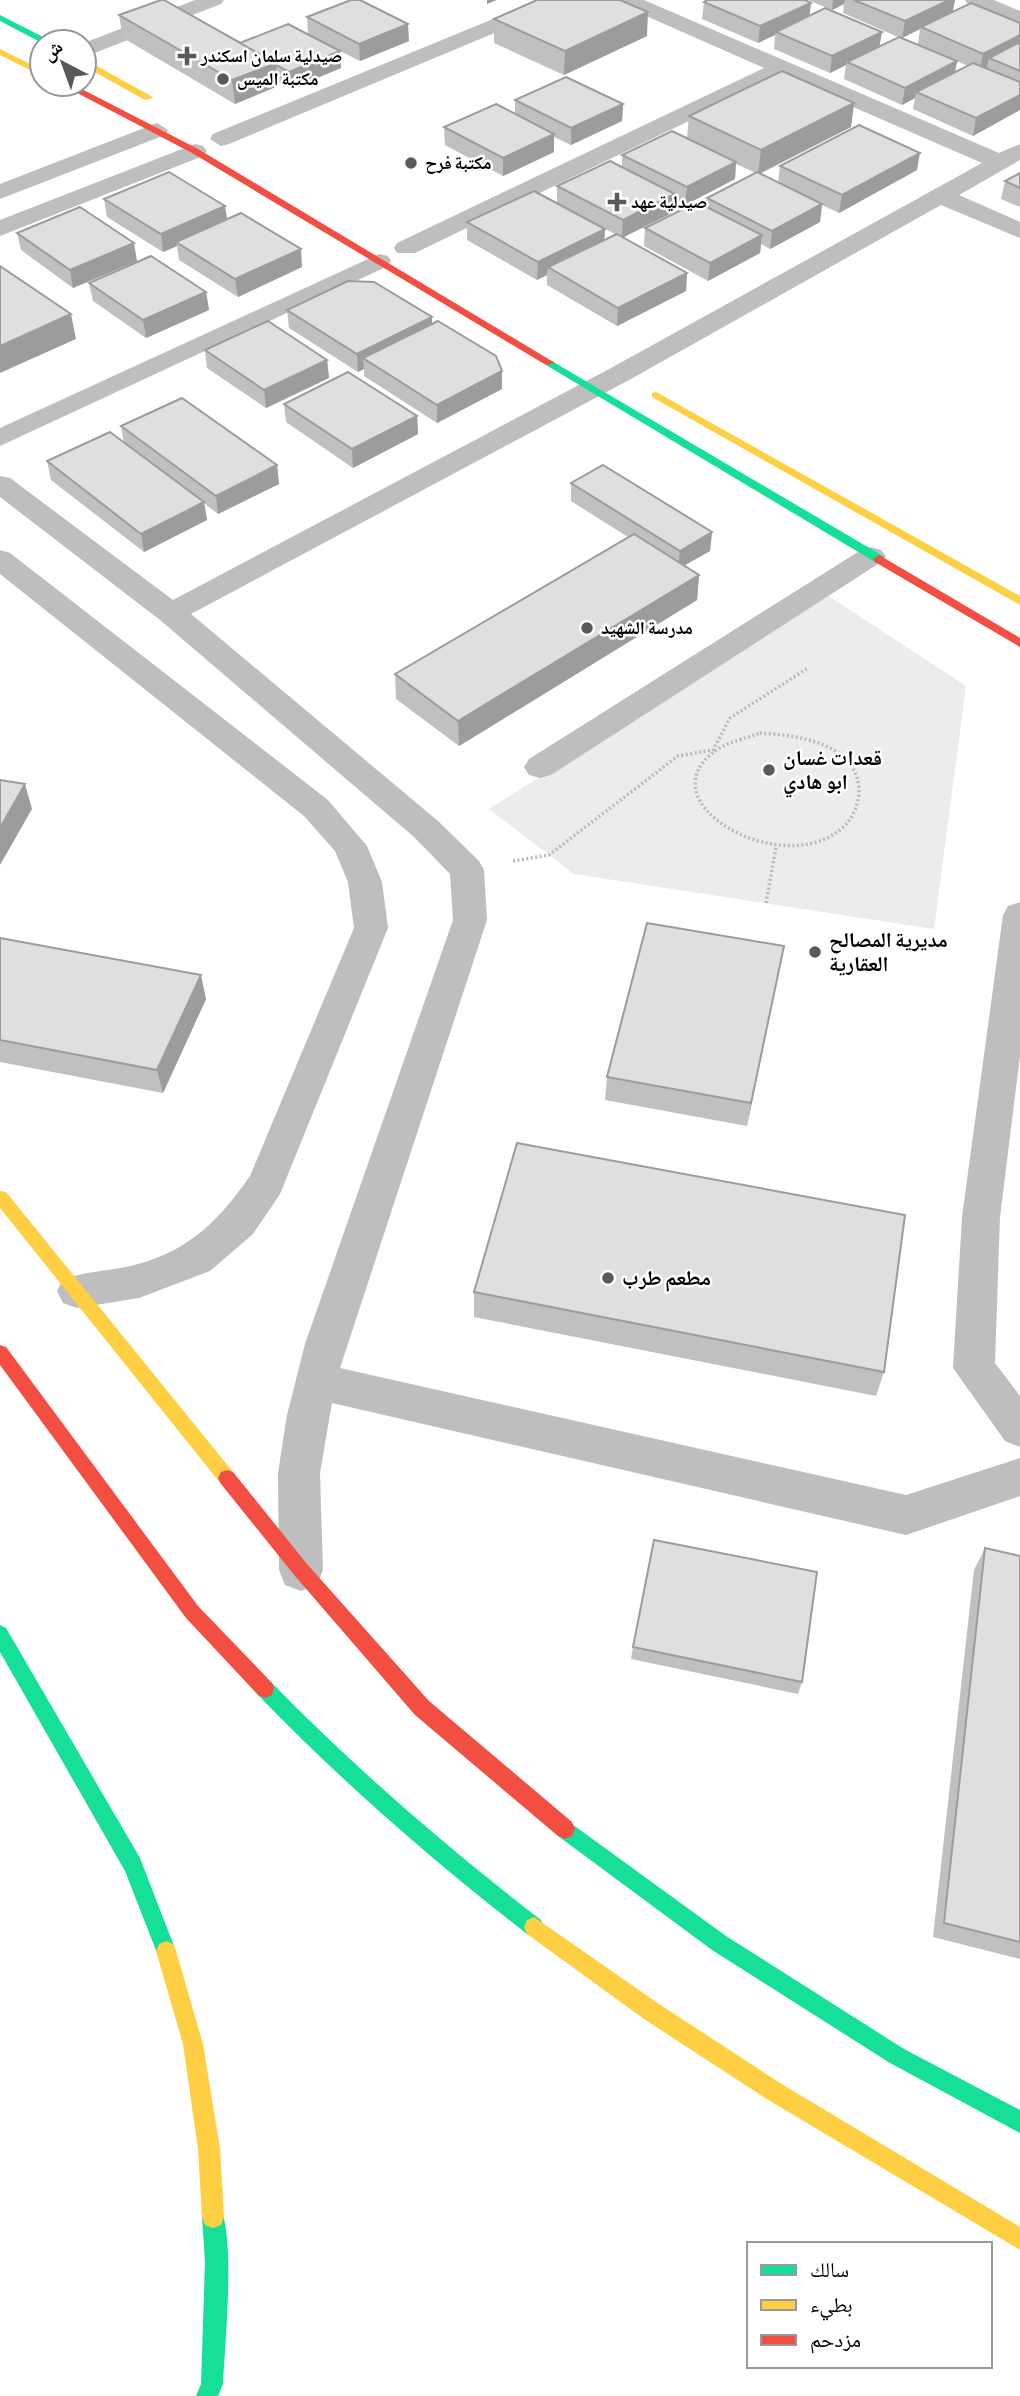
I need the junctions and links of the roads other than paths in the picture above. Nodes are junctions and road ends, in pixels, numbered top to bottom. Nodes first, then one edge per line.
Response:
1 (214, 0) edge
2 (557, 0) edge
3 (626, 0) edge
4 (975, 0) edge
5 (0, 18) edge
6 (1020, 18) edge
7 (28, 33) edge
8 (98, 46) edge
9 (0, 52) edge
10 (28, 65) edge
11 (782, 68) junction
12 (98, 70) edge
13 (93, 98) edge
14 (164, 107) dead end
15 (157, 130) junction
16 (208, 141) junction
17 (244, 152) dead end
18 (1010, 157) edge
19 (0, 192) edge
20 (939, 195) junction
21 (0, 229) edge
22 (1020, 231) edge
23 (399, 251) junction
24 (620, 380) junction
25 (0, 438) edge
26 (0, 484) edge
27 (871, 556) junction
28 (0, 559) edge
29 (1020, 601) edge
30 (170, 613) junction
31 (1020, 643) edge
32 (540, 767) dead end
33 (1020, 915) edge
34 (0, 1197) edge
35 (77, 1291) junction
36 (0, 1352) edge
37 (316, 1381) junction
38 (1020, 1428) edge
39 (1020, 1477) edge
40 (301, 1570) junction
41 (0, 1634) edge
42 (1020, 2122) edge
43 (1020, 2239) edge
44 (209, 2390) edge

1 - 8 street
2 - 16 street
3 - 11 street
4 - 6 street
5 - 7 street
9 - 10 street
11 - 18 street
11 - 23 street
12 - 14 street
13 - 15 street
15 - 16 street
15 - 19 street
16 - 17 street
16 - 21 street
16 - 23 street
18 - 20 street
20 - 22 street
20 - 24 street
23 - 24 street
23 - 25 street
24 - 27 street
24 - 29 street
24 - 30 street
26 - 30 street
27 - 31 street
27 - 32 street
28 - 35 street
30 - 37 street
33 - 38 street
34 - 35 street
35 - 40 street
36 - 43 street
37 - 39 street
37 - 40 street
40 - 42 street
41 - 44 street

